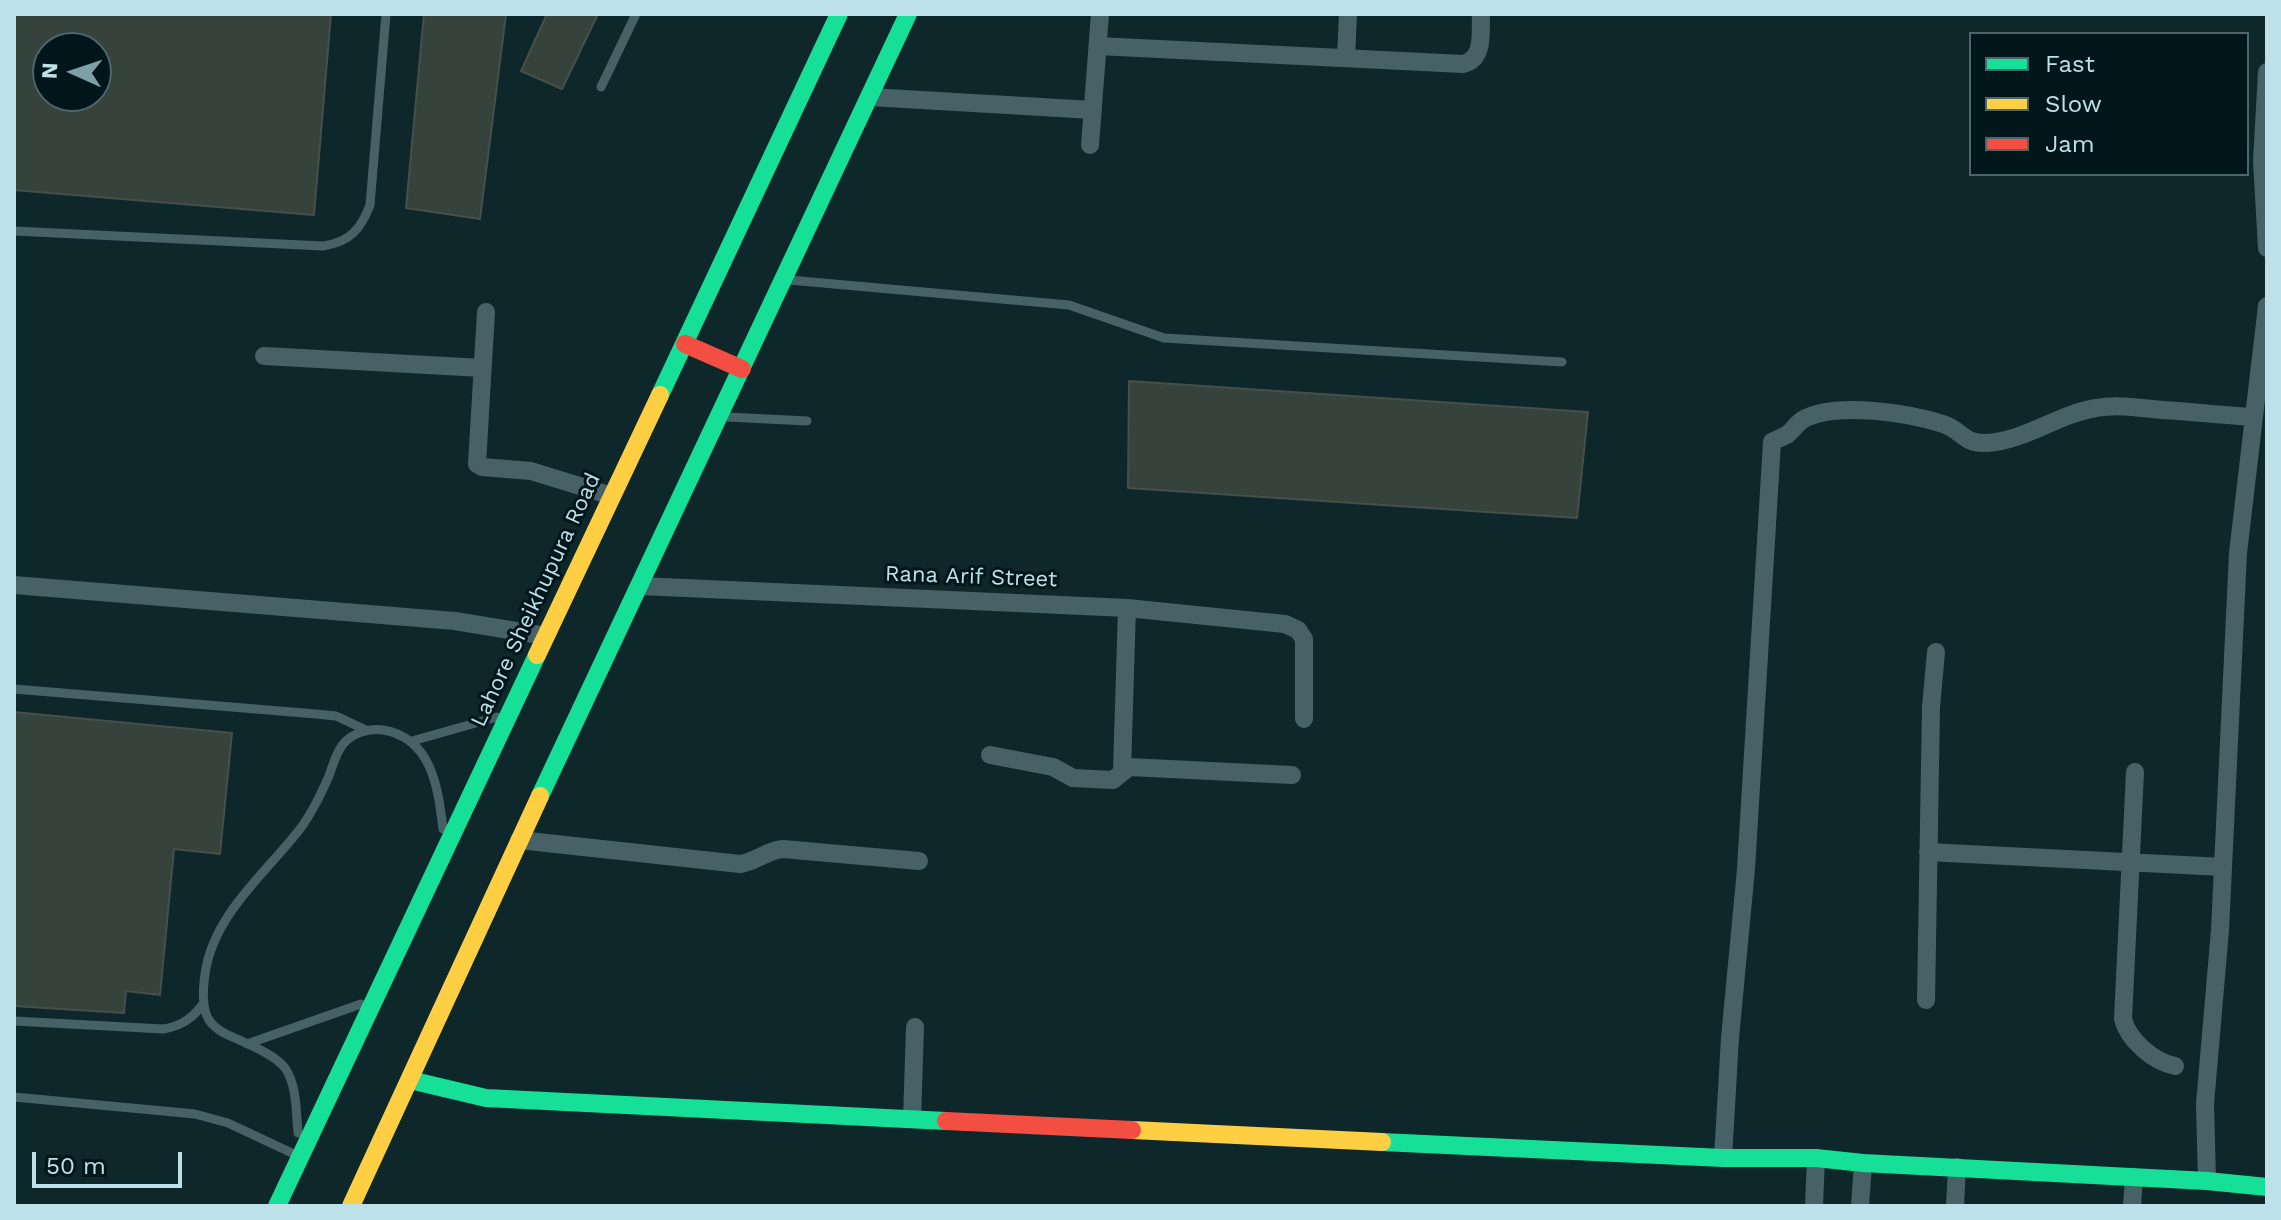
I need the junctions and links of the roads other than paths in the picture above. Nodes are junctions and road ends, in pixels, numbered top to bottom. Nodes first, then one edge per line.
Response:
1 (386, 14) edge
2 (636, 14) edge
3 (839, 14) edge
4 (908, 14) edge
5 (1100, 14) edge
6 (1348, 14) edge
7 (1481, 14) edge
8 (1098, 46) junction
9 (1346, 58) junction
10 (2267, 72) edge
11 (601, 87) dead end
12 (870, 97) junction
13 (1093, 110) junction
14 (1090, 145) dead end
15 (14, 231) edge
16 (2267, 248) edge
17 (782, 280) junction
18 (2267, 306) edge
19 (486, 312) dead end
20 (685, 344) junction
21 (264, 356) dead end
22 (1562, 362) dead end
23 (482, 368) junction
24 (742, 369) junction
25 (720, 416) junction
26 (2254, 417) junction
27 (807, 421) dead end
28 (612, 496) junction
29 (14, 585) edge
30 (641, 586) junction
31 (1127, 608) junction
32 (546, 636) junction
33 (1936, 652) dead end
34 (14, 689) edge
35 (511, 710) junction
36 (1304, 719) dead end
37 (366, 730) junction
38 (412, 741) junction
39 (990, 755) dead end
40 (1122, 771) junction
41 (2135, 772) dead end
42 (1292, 775) dead end
43 (519, 840) junction
44 (1928, 852) junction
45 (443, 856) junction
46 (919, 861) dead end
47 (2130, 862) junction
48 (2223, 867) junction
49 (375, 999) junction
50 (1926, 1000) dead end
51 (203, 1004) junction
52 (14, 1021) edge
53 (915, 1027) dead end
54 (247, 1044) junction
55 (2175, 1066) dead end
56 (410, 1080) junction
57 (14, 1097) edge
58 (912, 1119) junction
59 (300, 1156) junction
60 (1723, 1158) junction
61 (1816, 1158) junction
62 (1863, 1163) junction
63 (1957, 1167) junction
64 (2134, 1177) junction
65 (2207, 1181) junction
66 (2267, 1187) edge
67 (277, 1206) edge
68 (351, 1206) edge
69 (1814, 1206) edge
70 (1860, 1206) edge
71 (1955, 1206) edge
72 (2132, 1206) edge

1 - 15 lane
2 - 11 lane
3 - 20 main road, Lahore Sheikhupura Road
4 - 12 main road
5 - 8 street
6 - 9 street
7 - 9 street
8 - 9 street
8 - 13 street
10 - 16 street
12 - 13 street
12 - 17 main road
13 - 14 street
17 - 22 lane
17 - 24 main road
18 - 26 street
19 - 23 street
20 - 24 main road
20 - 28 main road, Lahore Sheikhupura Road
21 - 23 street
23 - 28 street
24 - 25 main road
25 - 27 lane
25 - 30 main road
26 - 48 street
26 - 60 street
28 - 32 main road, Lahore Sheikhupura Road
29 - 32 street
30 - 31 street, Rana Arif Street
30 - 43 main road
31 - 36 street, Rana Arif Street
31 - 40 street
32 - 35 main road, Lahore Sheikhupura Road
33 - 44 street
34 - 37 lane
35 - 38 lane
35 - 45 main road, Lahore Sheikhupura Road
37 - 38 lane
37 - 51 lane
38 - 45 lane
39 - 40 street
40 - 42 street
41 - 47 street
43 - 46 street
43 - 56 main road
44 - 47 street
44 - 50 street
45 - 49 main road, Lahore Sheikhupura Road
47 - 48 street
47 - 55 street
48 - 65 street
49 - 54 lane
49 - 59 main road, Lahore Sheikhupura Road
51 - 52 lane
51 - 54 lane
53 - 58 street
54 - 59 lane
56 - 58 main road
56 - 68 main road
57 - 59 lane
58 - 60 main road
59 - 67 main road, Lahore Sheikhupura Road
60 - 61 main road
61 - 62 main road
61 - 69 street
62 - 63 main road
62 - 70 street
63 - 64 main road
63 - 71 street
64 - 65 main road
64 - 72 street
65 - 66 main road

